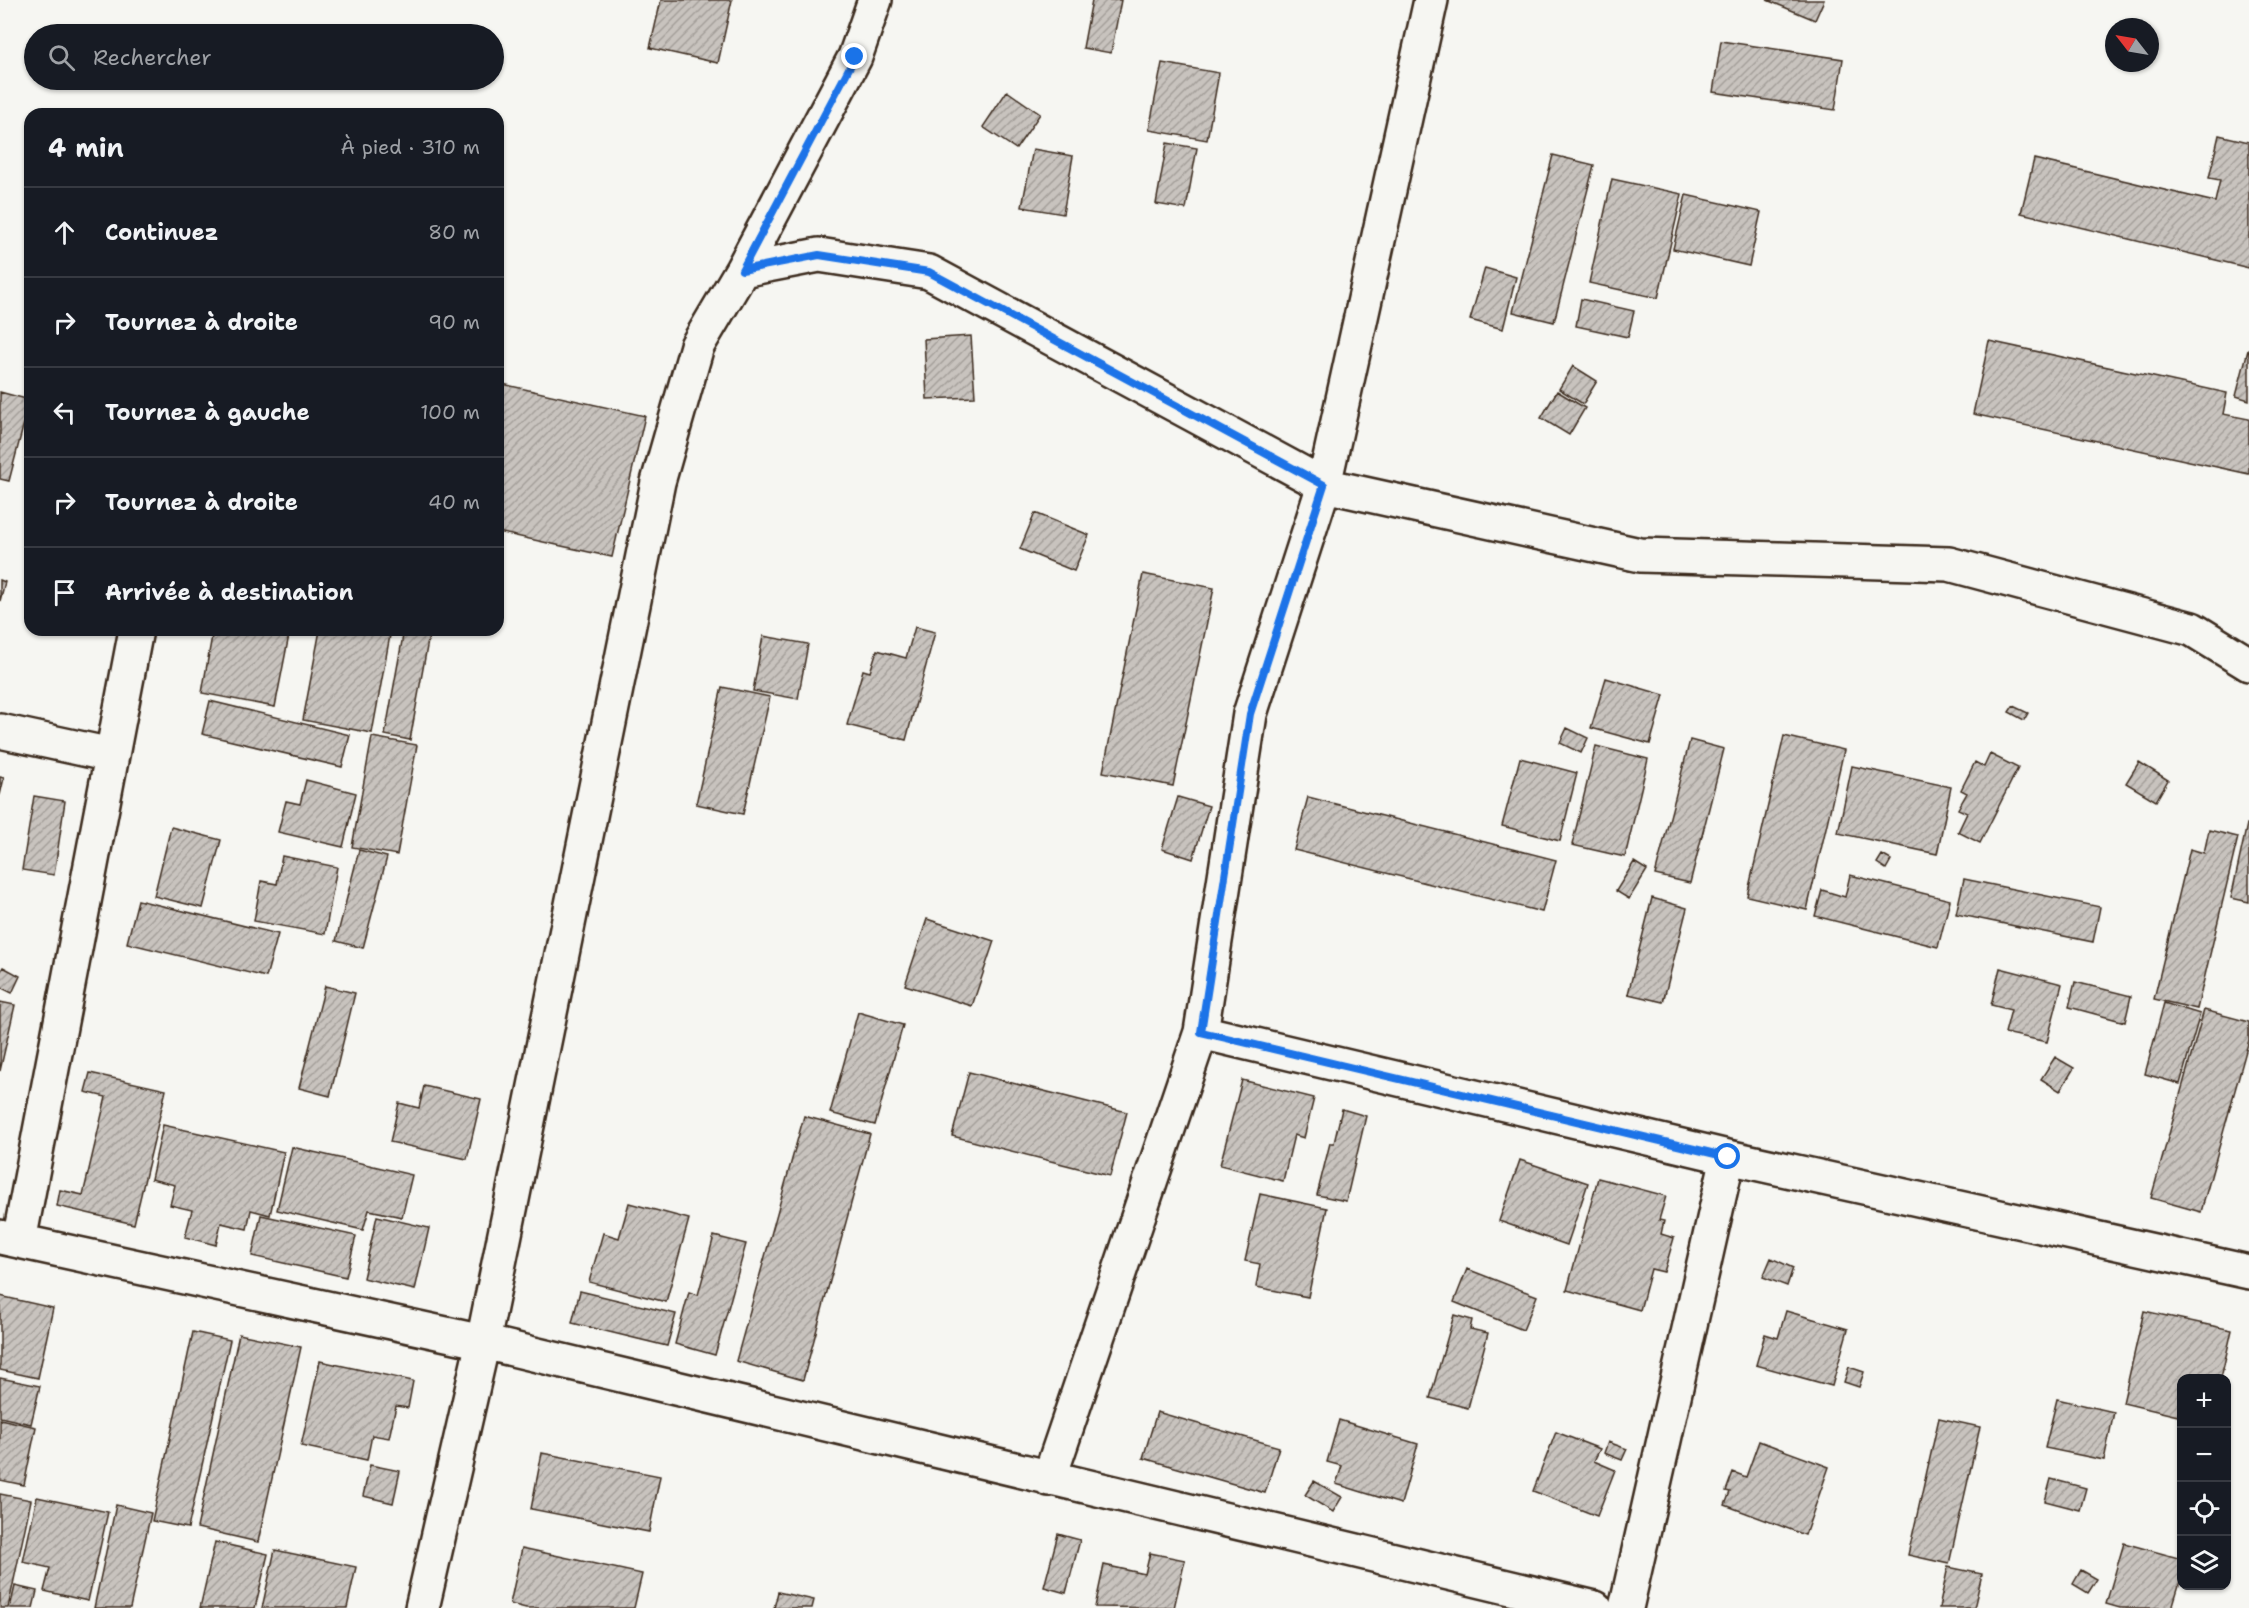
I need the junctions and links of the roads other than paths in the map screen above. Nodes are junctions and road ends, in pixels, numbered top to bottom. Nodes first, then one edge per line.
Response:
1 (874, 0) edge
2 (1431, 0) edge
3 (742, 270) junction
4 (1324, 485) junction
5 (135, 636) edge
6 (2249, 664) edge
7 (0, 731) edge
8 (111, 755) junction
9 (1201, 1032) junction
10 (1728, 1157) junction
11 (10, 1239) edge
12 (2249, 1272) edge
13 (483, 1342) junction
14 (1049, 1479) junction
15 (422, 1608) edge
16 (1595, 1608) edge
17 (1626, 1608) edge

1 - 3 street
2 - 4 street
3 - 4 street
3 - 13 street
4 - 6 street
4 - 9 street
5 - 8 street
7 - 8 street
8 - 11 street
9 - 10 street
9 - 14 street
10 - 12 street
10 - 17 street
11 - 13 street
13 - 14 street
13 - 15 street
14 - 16 street

